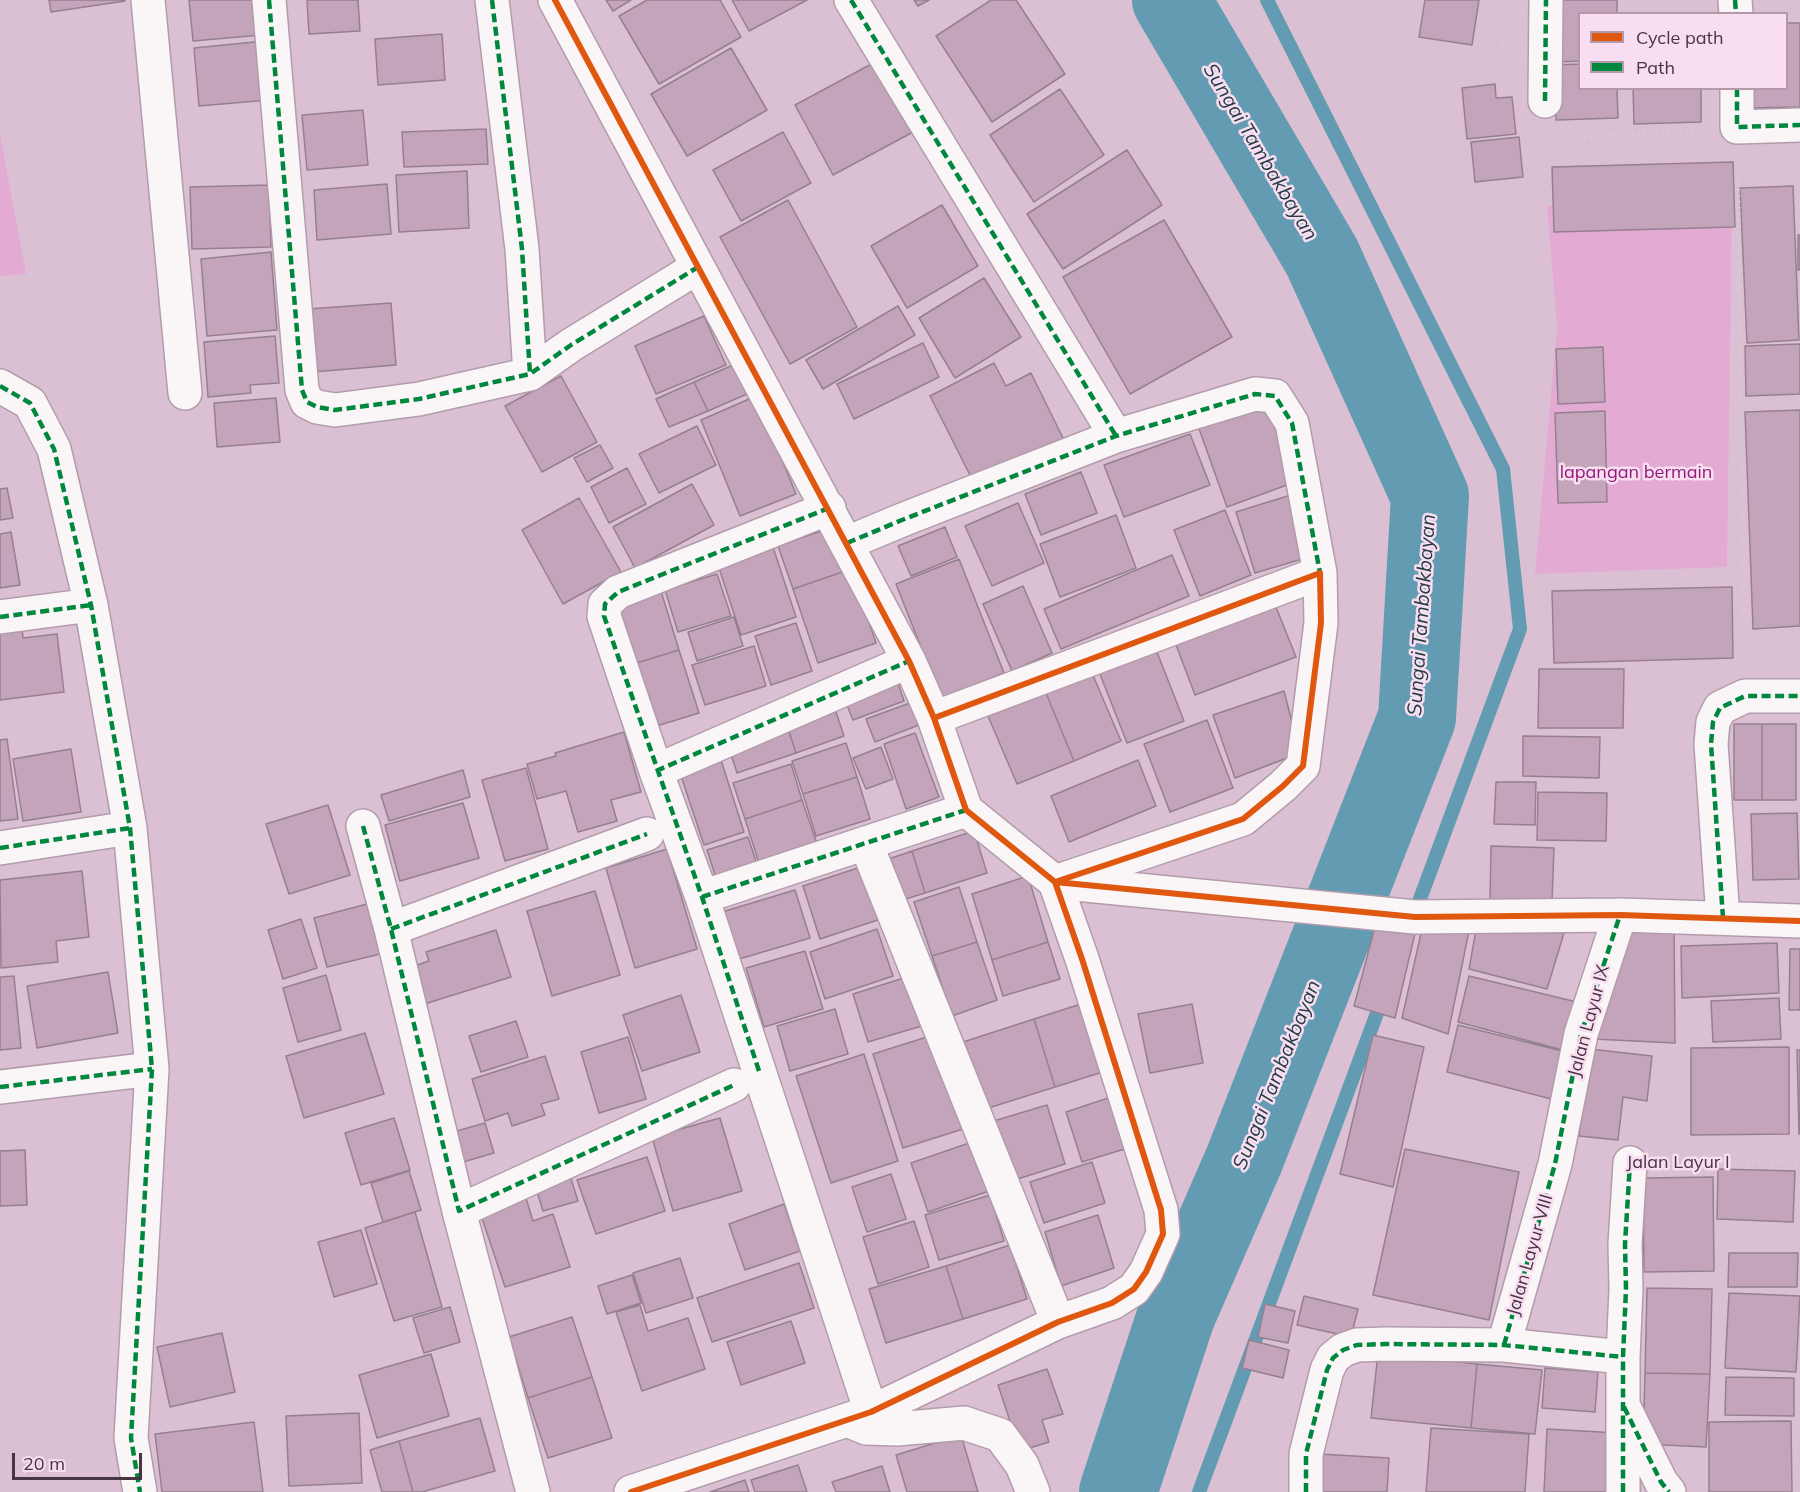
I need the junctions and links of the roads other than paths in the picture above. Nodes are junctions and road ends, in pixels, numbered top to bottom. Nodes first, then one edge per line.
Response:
1 (148, 0) edge
2 (269, 0) edge
3 (492, 0) edge
4 (555, 0) edge
5 (851, 0) edge
6 (1546, 0) edge
7 (1737, 90) edge
8 (1545, 101) road end
9 (1800, 125) edge
10 (698, 267) junction
11 (530, 374) junction
12 (0, 386) edge
13 (185, 393) dead end
14 (1116, 436) junction
15 (829, 508) junction
16 (847, 543) junction
17 (1320, 573) junction
18 (91, 605) junction
19 (0, 617) edge
20 (909, 661) junction
21 (1800, 696) edge
22 (934, 718) junction
23 (656, 771) junction
24 (966, 810) junction
25 (363, 826) dead end
26 (130, 828) junction
27 (647, 834) dead end
28 (866, 844) junction
29 (0, 848) edge
30 (1055, 882) junction
31 (702, 897) junction
32 (1620, 915) junction
33 (1723, 918) junction
34 (1800, 921) edge
35 (390, 929) junction
36 (152, 1069) junction
37 (734, 1085) dead end
38 (0, 1087) edge
39 (1630, 1163) road end
40 (1556, 1164) joint
41 (459, 1211) junction
42 (1058, 1322) junction
43 (1504, 1345) junction
44 (1623, 1357) junction
45 (1623, 1404) junction
46 (859, 1416) junction
47 (140, 1492) edge
48 (533, 1492) edge
49 (631, 1492) edge
50 (1033, 1492) edge
51 (1306, 1492) edge
52 (1623, 1492) edge
53 (1669, 1492) edge

1 - 13 street
2 - 11 street
3 - 11 street
4 - 10 street
5 - 14 street
6 - 8 street
7 - 9 street
10 - 11 street
10 - 15 street
12 - 18 street
14 - 16 street
14 - 17 street
15 - 16 street
15 - 23 street
16 - 20 street
17 - 22 street
17 - 30 street
18 - 19 street
18 - 26 street
20 - 22 street
20 - 23 street
21 - 33 street
22 - 24 street
23 - 31 street
24 - 28 street
24 - 30 street
25 - 35 street
26 - 29 street
26 - 36 street
27 - 35 street
28 - 31 street
28 - 42 street
30 - 32 street
30 - 42 street
31 - 46 street
32 - 33 street
32 - 40 street, Jalan Layur IX
33 - 34 street
35 - 41 street
36 - 38 street
36 - 47 street
37 - 41 street
39 - 44 street
40 - 43 street, Jalan Layur VIII
41 - 48 street
42 - 46 street
43 - 44 street
43 - 51 street
44 - 45 street
45 - 52 street
45 - 53 street
46 - 49 street
46 - 50 street

